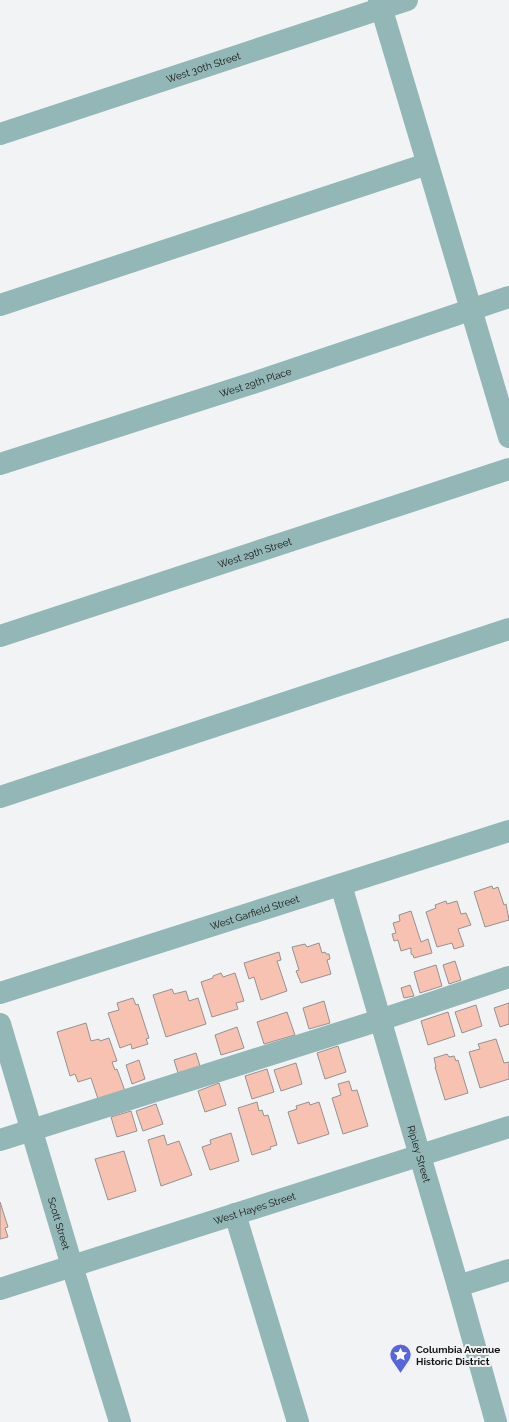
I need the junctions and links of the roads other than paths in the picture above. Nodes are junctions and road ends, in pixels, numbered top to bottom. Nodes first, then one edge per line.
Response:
1 (407, 0) edge
2 (380, 4) edge
3 (0, 134) edge
4 (427, 164) junction
5 (509, 298) edge
6 (0, 305) edge
7 (470, 310) junction
8 (509, 437) edge
9 (0, 464) edge
10 (509, 469) edge
11 (509, 629) edge
12 (0, 636) edge
13 (0, 797) edge
14 (509, 831) edge
15 (341, 885) junction
16 (509, 977) edge
17 (0, 993) edge
18 (380, 1020) junction
19 (0, 1024) edge
20 (509, 1126) edge
21 (32, 1130) junction
22 (0, 1140) edge
23 (419, 1156) junction
24 (235, 1214) junction
25 (72, 1266) junction
26 (509, 1270) edge
27 (458, 1286) junction
28 (0, 1289) edge
29 (120, 1422) edge
30 (298, 1422) edge
31 (496, 1422) edge

1 - 2 street, West 30th Street
2 - 3 street, West 30th Street
2 - 4 street
4 - 6 street
4 - 7 street
5 - 7 street, West 29th Place
7 - 8 street
7 - 9 street, West 29th Place
10 - 12 street, West 29th Street
11 - 13 street
14 - 15 street, West Garfield Street
15 - 17 street, West Garfield Street
15 - 18 street, Ripley Street
16 - 18 street
18 - 21 street
18 - 23 street, Ripley Street
19 - 21 street, Scott Street
20 - 23 street, West Hayes Street
21 - 22 street
21 - 25 street, Scott Street
23 - 24 street, West Hayes Street
23 - 27 street, Ripley Street
24 - 25 street, West Hayes Street
24 - 30 street
25 - 28 street, West Hayes Street
25 - 29 street, Scott Street
26 - 27 street
27 - 31 street, Ripley Street

